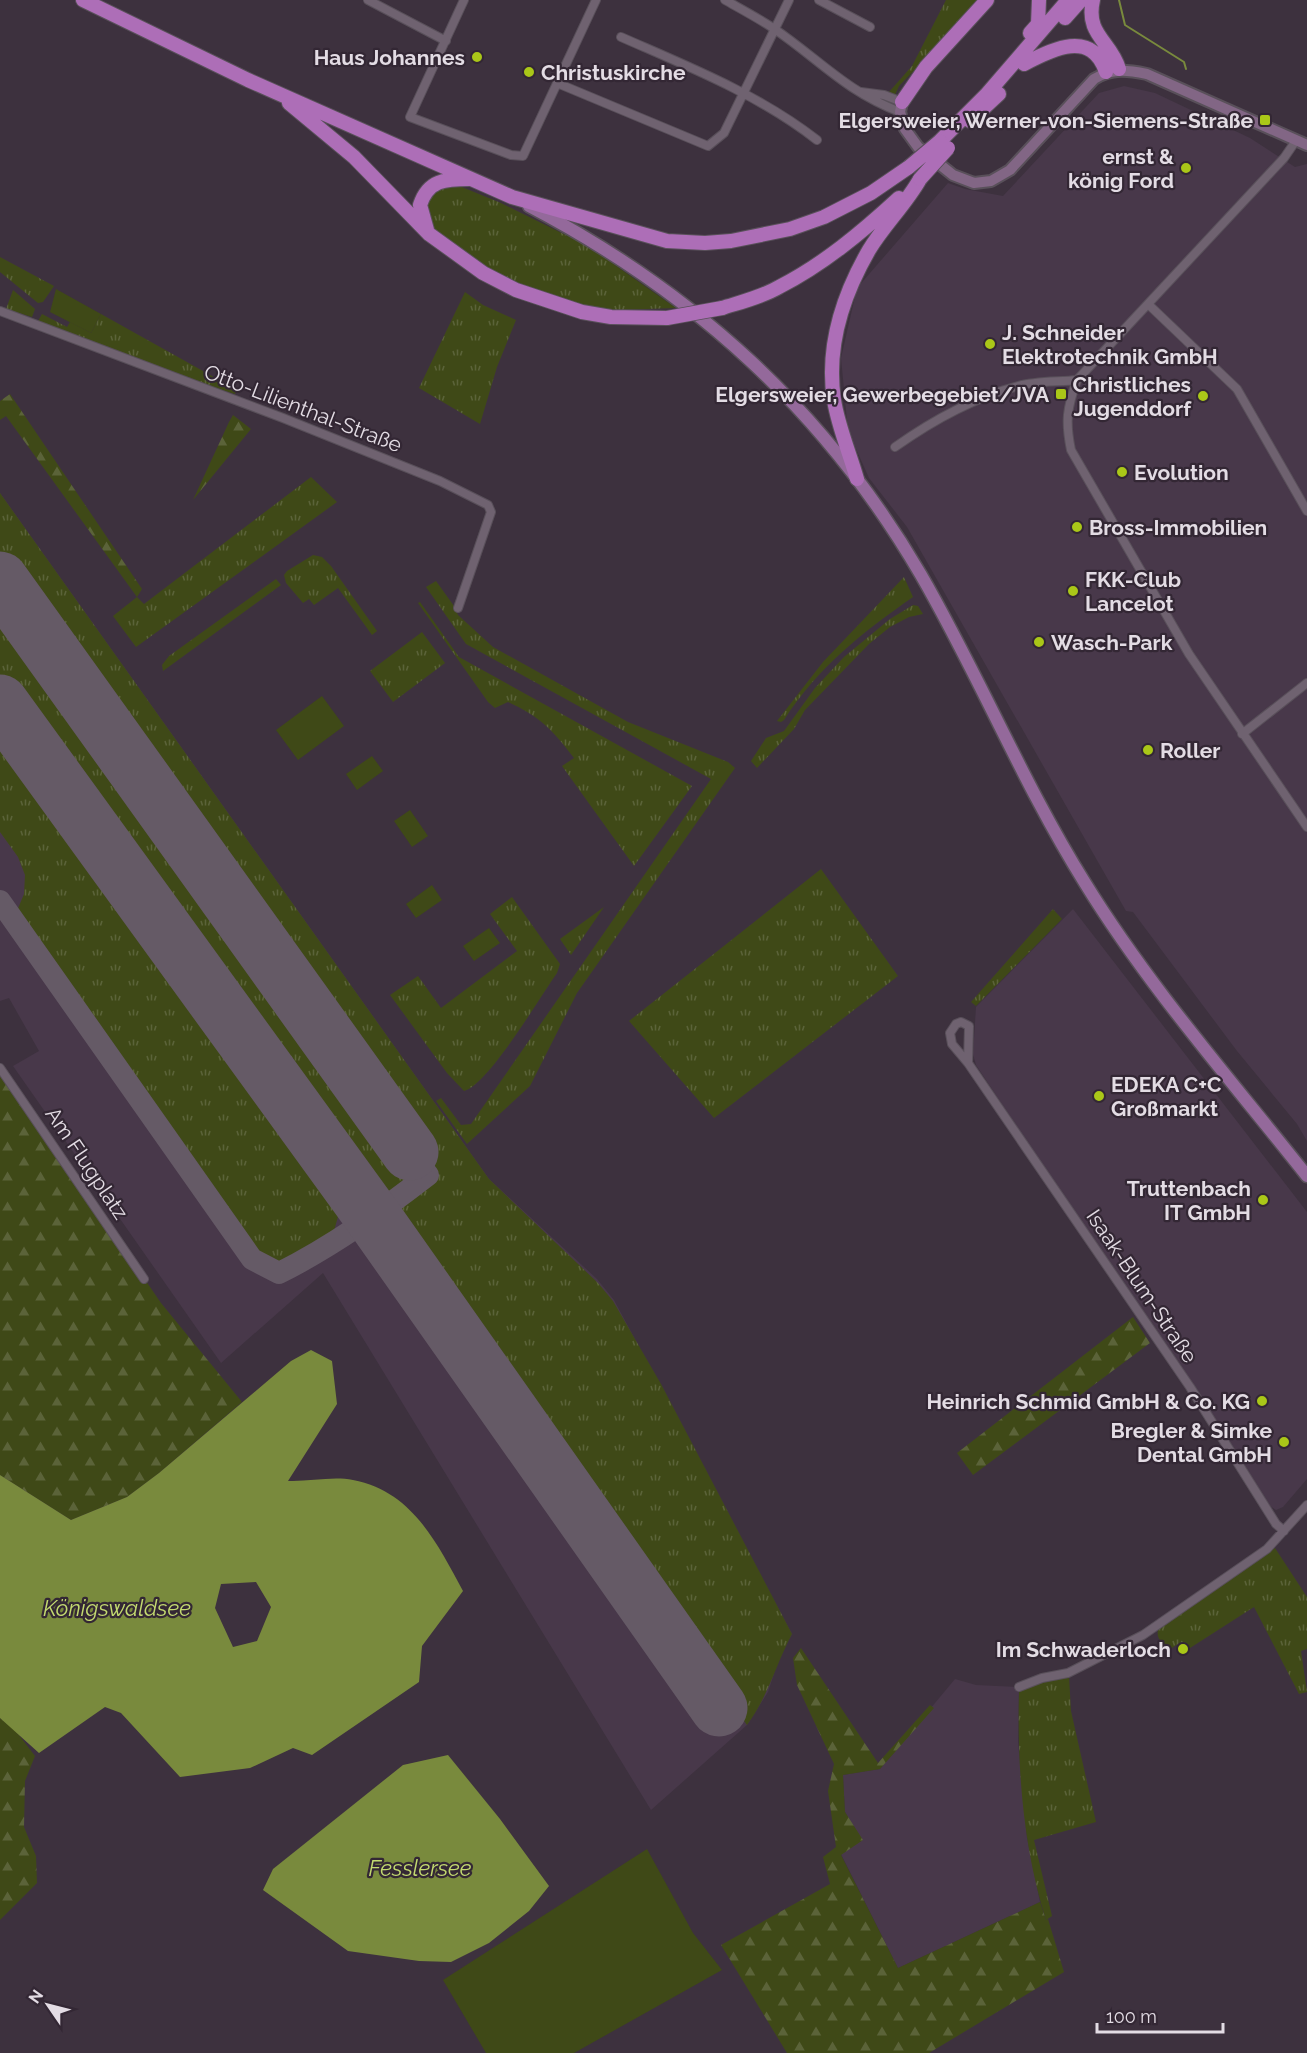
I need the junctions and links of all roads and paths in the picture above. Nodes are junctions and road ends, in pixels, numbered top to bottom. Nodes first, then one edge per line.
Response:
1 (83, 0) edge
2 (368, 0) edge
3 (465, 0) edge
4 (596, 0) edge
5 (725, 0) edge
6 (789, 0) edge
7 (819, 0) edge
8 (987, 0) edge
9 (1039, 0) edge
10 (1068, 0) edge
11 (1081, 0) edge
12 (1093, 0) edge
13 (870, 27) dead end
14 (774, 29) junction
15 (621, 37) dead end
16 (446, 41) junction
17 (1024, 64) junction
18 (1112, 71) junction
19 (557, 83) junction
20 (744, 92) junction
21 (278, 94) junction
22 (901, 107) junction
23 (970, 115) junction
24 (817, 140) dead end
25 (1295, 142) junction
26 (944, 145) junction
27 (1307, 145) edge
28 (920, 179) junction
29 (474, 180) junction
30 (512, 197) junction
31 (429, 234) junction
32 (1149, 305) junction
33 (0, 311) edge
34 (1077, 380) junction
35 (895, 447) dead end
36 (857, 480) junction
37 (1307, 511) edge
38 (458, 608) dead end
39 (1307, 683) edge
40 (1242, 734) junction
41 (1307, 827) edge
42 (968, 1063) junction
43 (0, 1068) edge
44 (1307, 1176) edge
45 (144, 1279) dead end
46 (1307, 1505) edge
47 (1284, 1531) junction
48 (1019, 1687) dead end

1 - 21 highway
2 - 16 street
3 - 16 street
4 - 19 street
5 - 14 street
6 - 14 street
7 - 13 street
8 - 22 highway
9 - 23 highway
10 - 23 highway
11 - 17 highway
12 - 18 highway
14 - 20 street
14 - 22 street
15 - 20 street
16 - 19 street
17 - 18 highway
17 - 23 highway
18 - 22 street
18 - 25 street
19 - 20 street
20 - 24 street
21 - 29 highway
21 - 31 highway
23 - 26 highway
25 - 27 street
25 - 32 street
26 - 28 highway, bridge
26 - 30 highway, bridge
28 - 31 highway, bridge
28 - 36 highway
29 - 30 highway
29 - 31 highway
30 - 36 main road
32 - 34 street
32 - 37 street
33 - 38 street, Otto-Lilienthal-Straße
34 - 35 street
34 - 40 street
36 - 44 main road
39 - 40 street
40 - 41 street
42 - 42 street, Isaak-Blum-Straße
42 - 47 street, Isaak-Blum-Straße
43 - 45 street, Am Flugplatz
46 - 47 street
47 - 48 street

